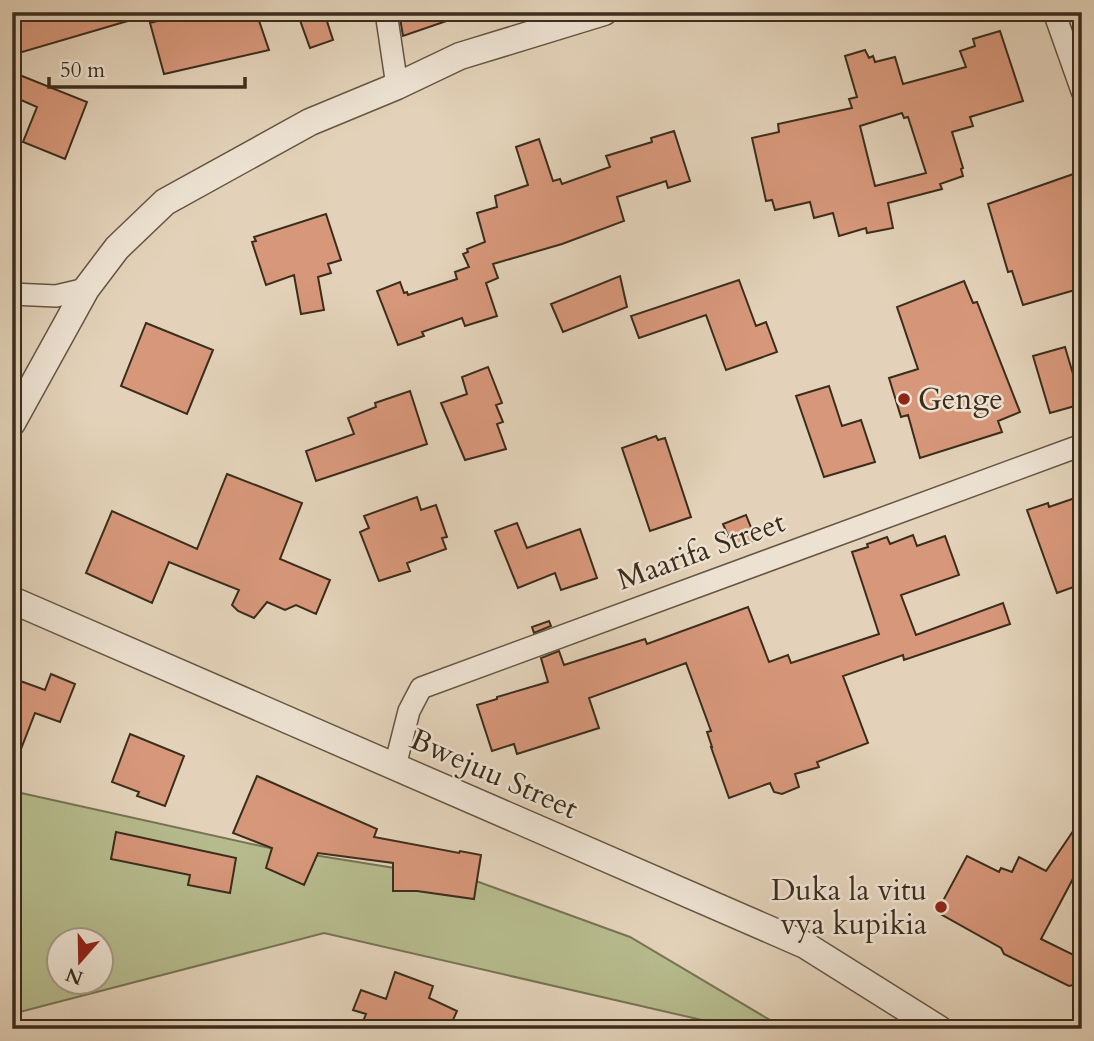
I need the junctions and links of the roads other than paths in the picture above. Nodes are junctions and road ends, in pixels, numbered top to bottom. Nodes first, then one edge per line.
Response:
1 (386, 12) edge
2 (604, 12) edge
3 (1054, 12) edge
4 (397, 86) junction
5 (1082, 91) edge
6 (86, 289) junction
7 (12, 294) edge
8 (12, 423) edge
9 (1082, 445) edge
10 (12, 600) edge
11 (395, 766) junction
12 (939, 1029) edge

1 - 4 street
2 - 4 street
3 - 5 street
4 - 6 street
6 - 7 street
6 - 8 street
9 - 11 street, Maarifa Street
10 - 11 street, Bwejuu Street
11 - 12 street, Bwejuu Street

